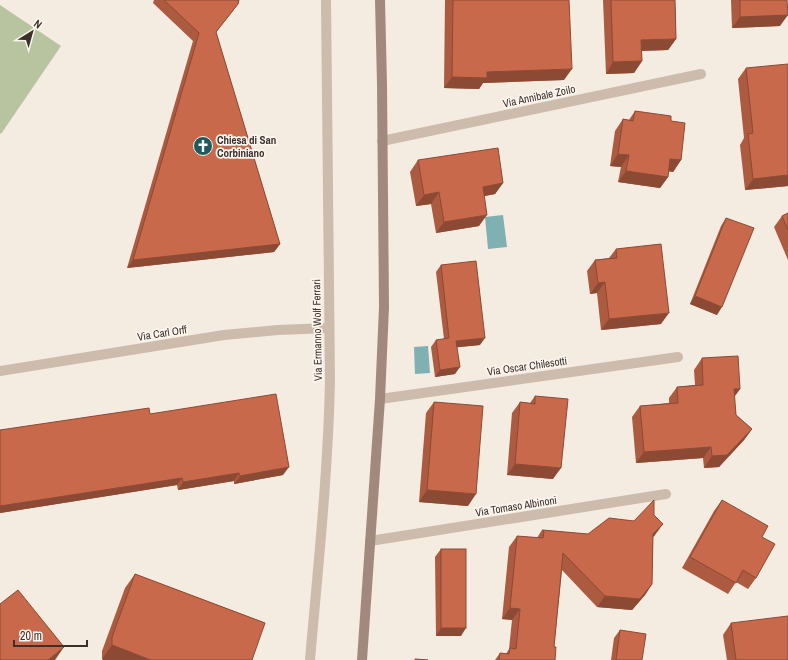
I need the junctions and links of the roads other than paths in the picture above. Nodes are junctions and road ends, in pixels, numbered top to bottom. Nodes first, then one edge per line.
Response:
1 (326, 0) edge
2 (380, 0) edge
3 (701, 74) dead end
4 (382, 141) junction
5 (329, 328) junction
6 (678, 357) dead end
7 (0, 371) edge
8 (380, 399) junction
9 (666, 494) dead end
10 (370, 541) junction
11 (310, 660) edge
12 (362, 660) edge

1 - 5 street, Via Ermanno Wolf Ferrari
2 - 4 street
3 - 4 street, Via Annibale Zoilo
4 - 8 street
5 - 7 street, Via Carl Orff
5 - 11 street, Via Ermanno Wolf Ferrari
6 - 8 street, Via Oscar Chilesotti
8 - 10 street
9 - 10 street, Via Tomaso Albinoni
10 - 12 street

